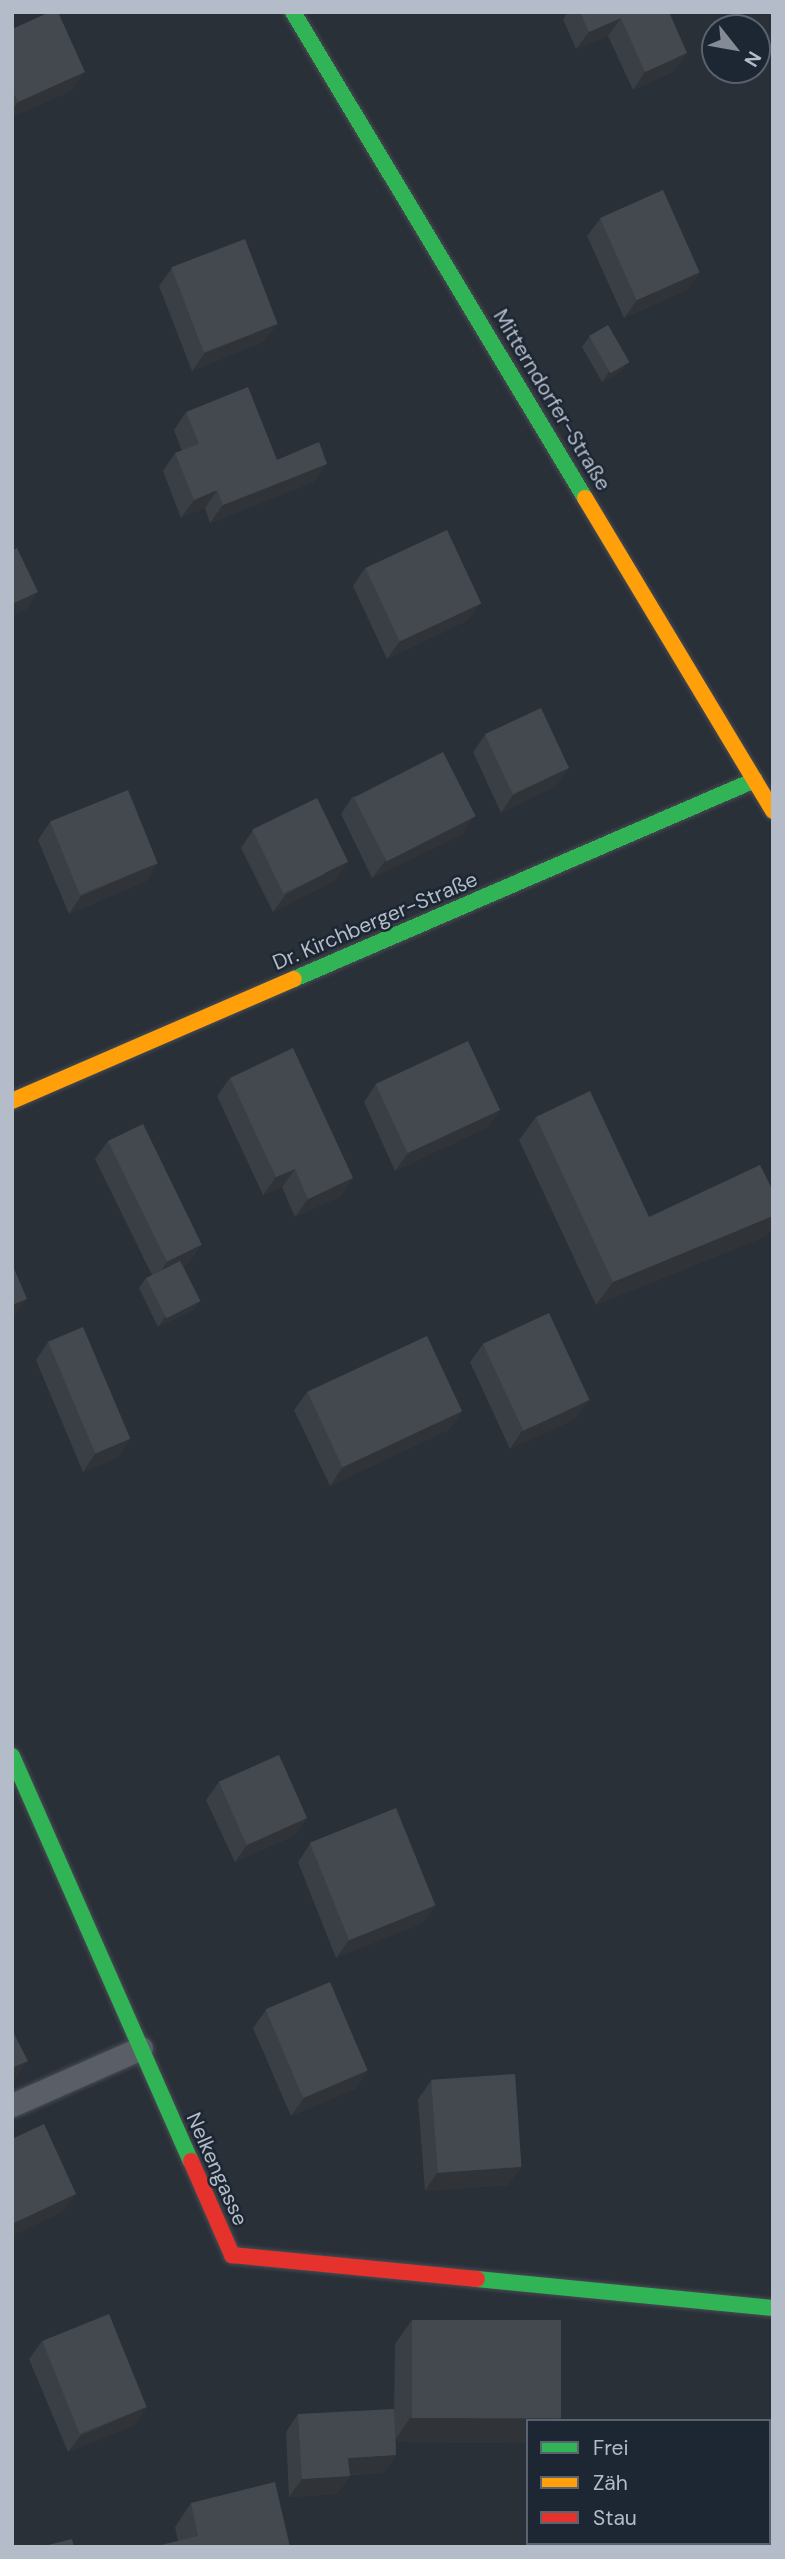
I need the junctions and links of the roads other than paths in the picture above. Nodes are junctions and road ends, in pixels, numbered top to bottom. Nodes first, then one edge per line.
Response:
1 (293, 12) edge
2 (755, 780) junction
3 (773, 811) edge
4 (12, 1101) edge
5 (12, 1756) edge
6 (141, 2048) junction
7 (12, 2105) edge
8 (773, 2308) edge

1 - 2 street, Mitterndorfer-Straße
2 - 3 street, Mitterndorfer-Straße
2 - 4 street, Dr. Kirchberger-Straße
5 - 6 street, Nelkengasse
6 - 7 lane
6 - 8 street, Nelkengasse

